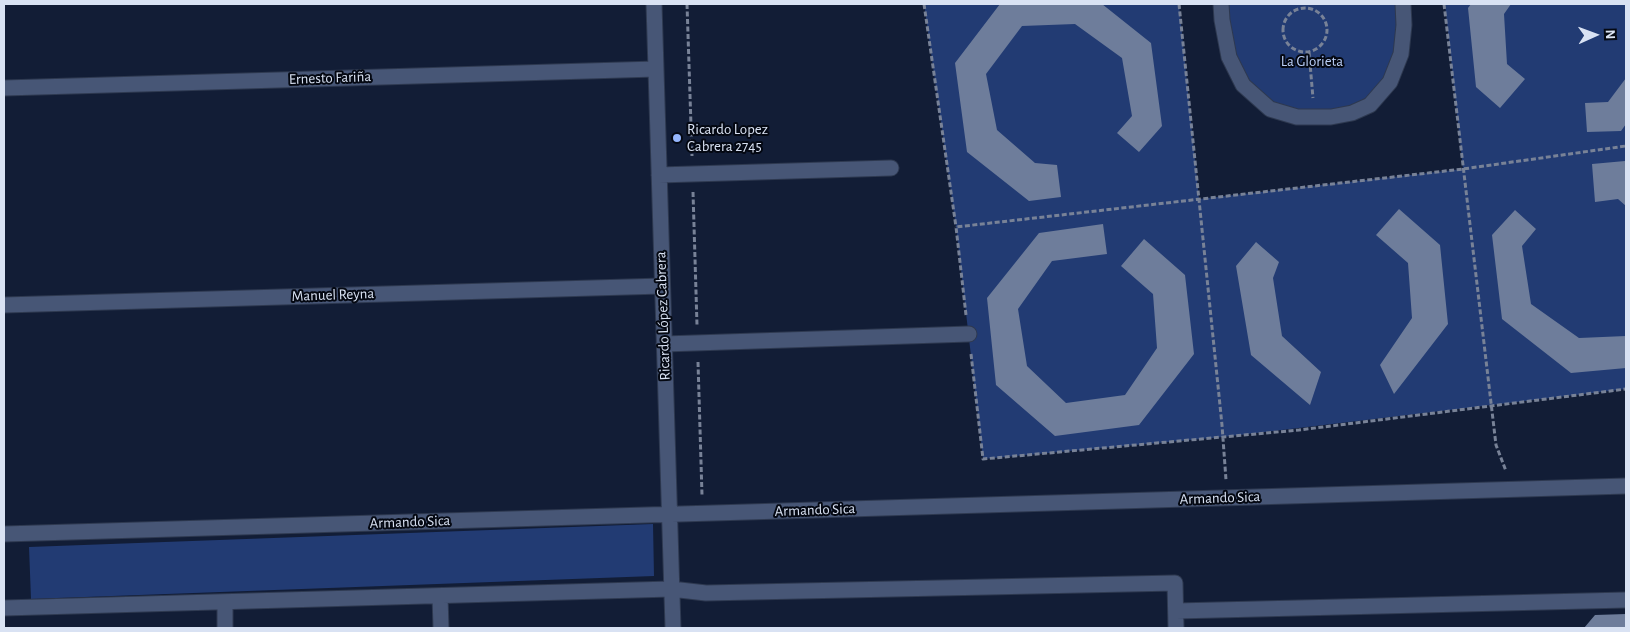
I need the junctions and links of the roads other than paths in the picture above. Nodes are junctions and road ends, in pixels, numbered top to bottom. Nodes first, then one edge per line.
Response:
1 (654, 4) edge
2 (1221, 4) edge
3 (1403, 4) edge
4 (656, 69) junction
5 (4, 88) edge
6 (891, 168) dead end
7 (659, 174) junction
8 (662, 286) junction
9 (4, 305) edge
10 (969, 334) road end
11 (664, 344) junction
12 (1626, 486) edge
13 (669, 514) junction
14 (4, 534) edge
15 (671, 589) junction
16 (440, 596) junction
17 (1626, 600) edge
18 (224, 602) junction
19 (4, 608) edge
20 (1176, 611) junction
21 (225, 628) edge
22 (441, 628) edge
23 (672, 628) edge
24 (1176, 628) edge

1 - 4 street, Ricardo López Cabrera
2 - 3 street
4 - 5 street, Ernesto Fariña
4 - 7 street, Ricardo López Cabrera
6 - 7 street
7 - 8 street, Ricardo López Cabrera
8 - 9 street, Manuel Reyna
8 - 11 street, Ricardo López Cabrera
10 - 11 street
11 - 13 street, Ricardo López Cabrera
12 - 13 street, Armando Sica
13 - 14 street, Armando Sica
13 - 15 street, Ricardo López Cabrera
15 - 16 street
15 - 20 street
15 - 23 street, Ricardo López Cabrera
16 - 18 street
16 - 22 street
17 - 20 street
18 - 19 street
18 - 21 street
20 - 24 street

